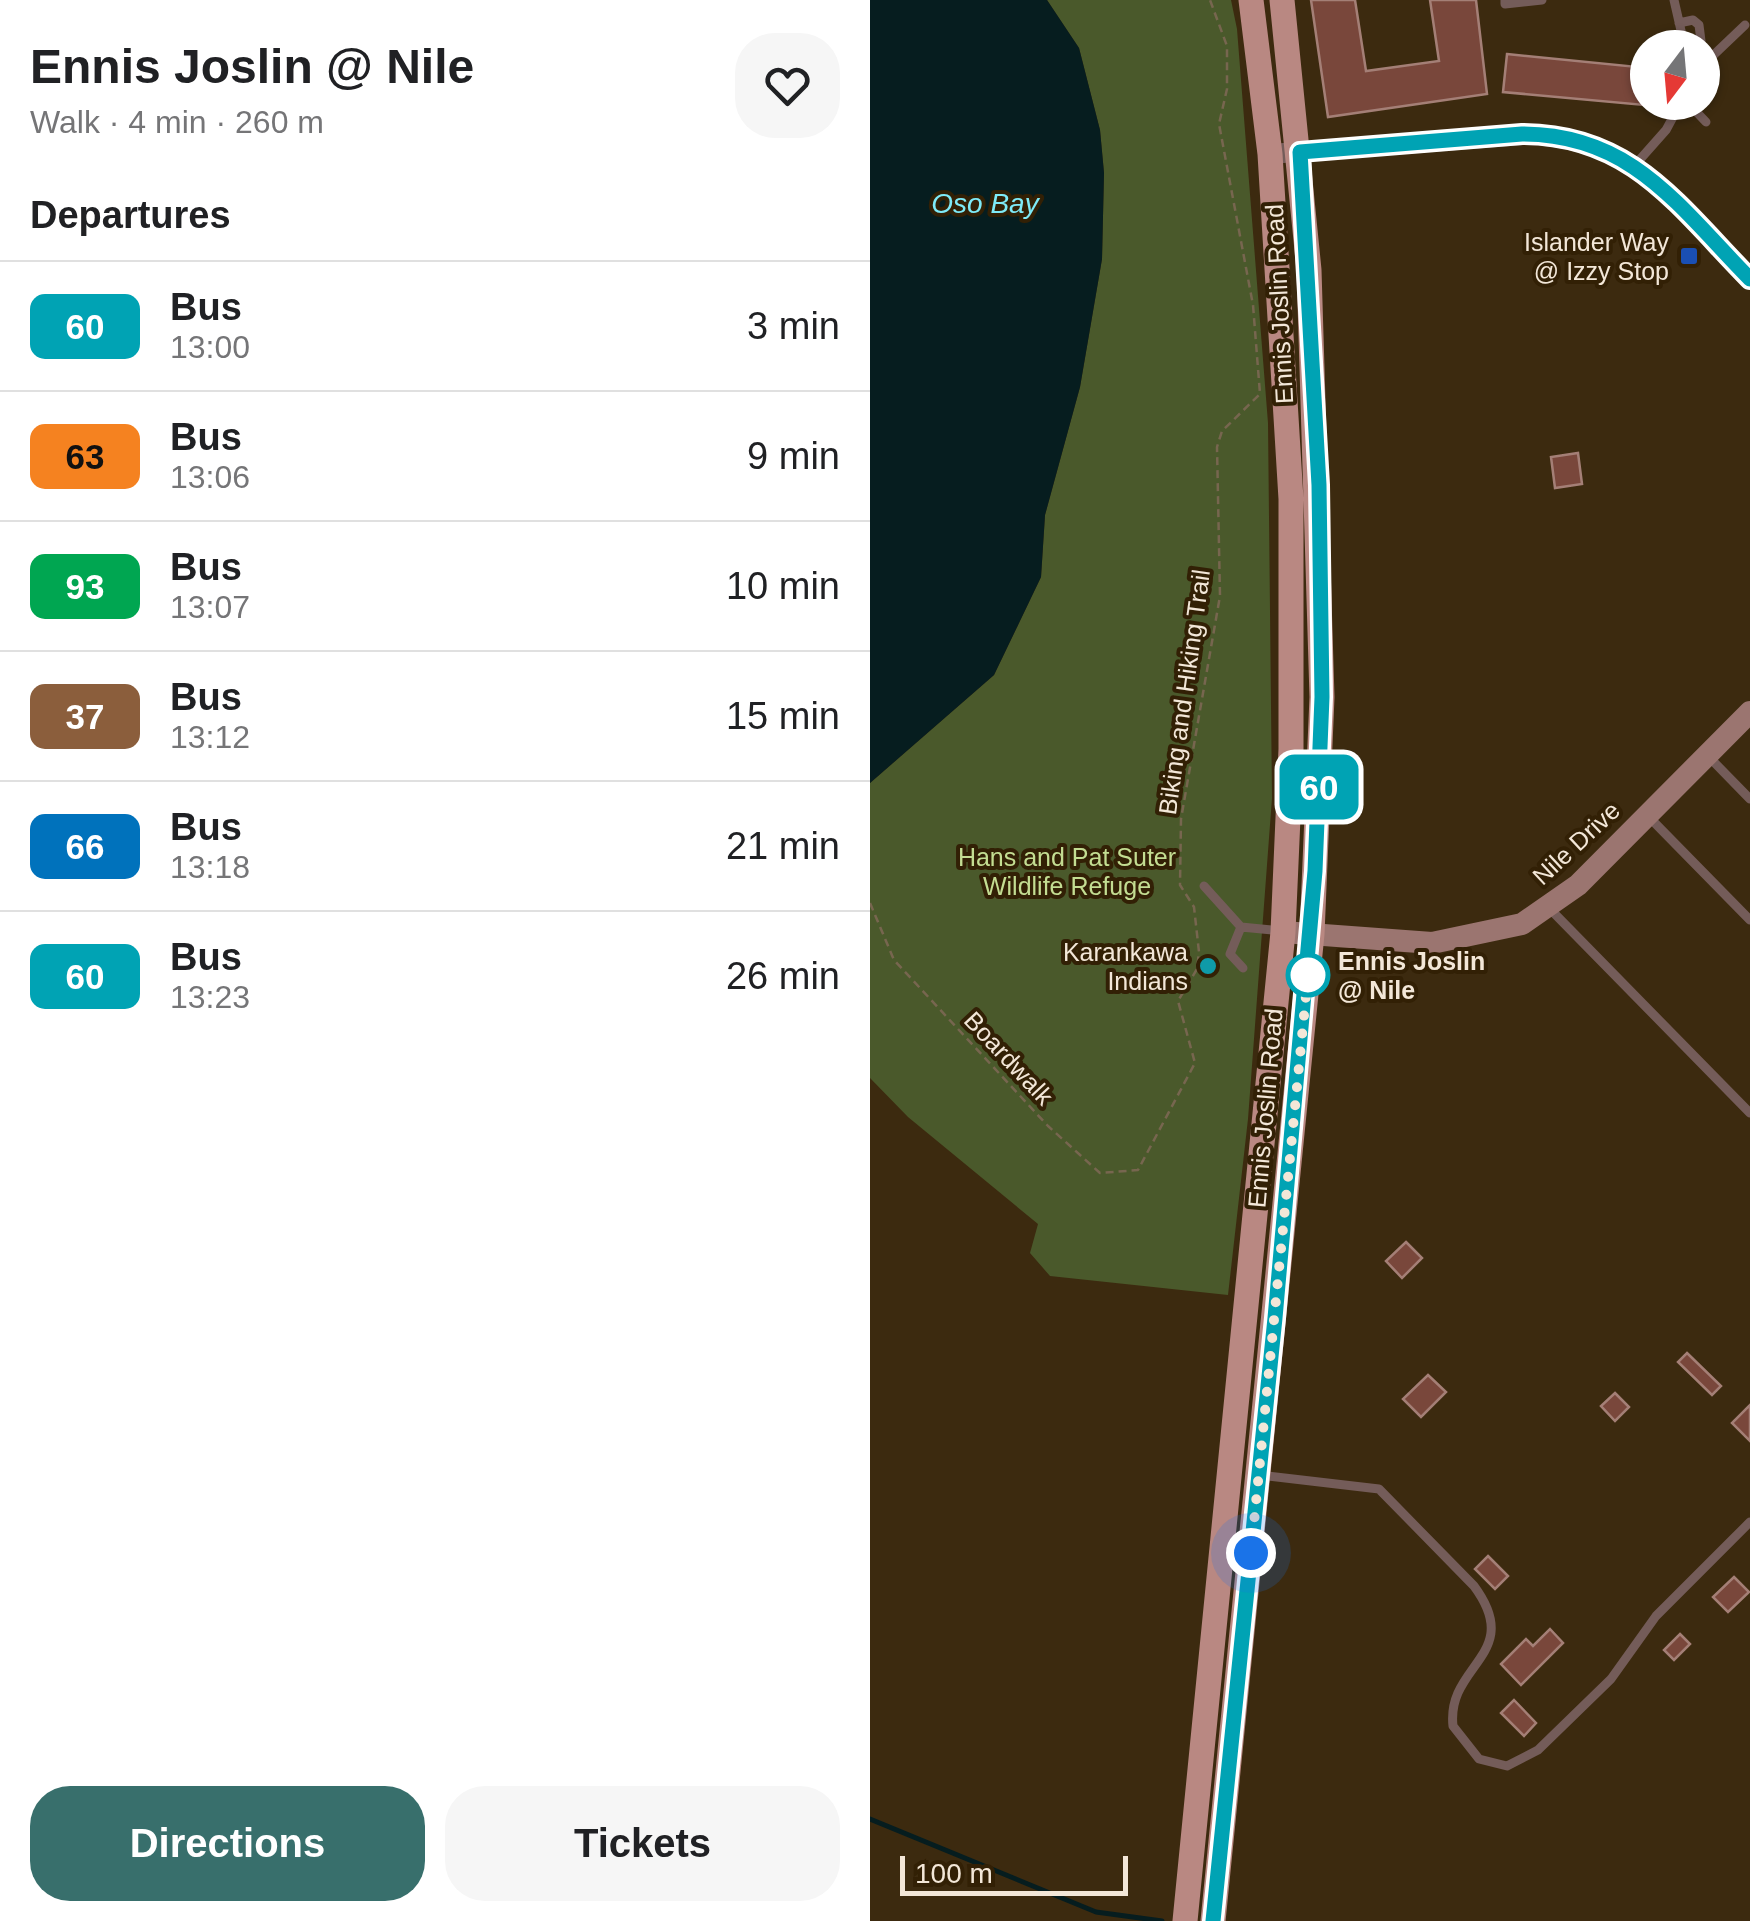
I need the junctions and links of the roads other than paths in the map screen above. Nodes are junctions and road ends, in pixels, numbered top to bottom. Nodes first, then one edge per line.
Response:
1 (1252, 0) edge
2 (1282, 0) edge
3 (1504, 0) edge
4 (1542, 0) edge
5 (1674, 0) edge
6 (1679, 23) junction
7 (1745, 25) dead end
8 (1681, 30) edge
9 (1701, 30) edge
10 (1720, 49) edge
11 (1672, 120) edge
12 (1300, 152) junction
13 (1270, 154) junction
14 (1635, 165) junction
15 (1750, 279) edge
16 (1750, 712) edge
17 (1707, 755) junction
18 (1750, 799) edge
19 (1647, 815) junction
20 (1204, 886) dead end
21 (1548, 907) junction
22 (1750, 920) edge
23 (1241, 928) junction
24 (1283, 932) junction
25 (1312, 934) junction
26 (1243, 968) dead end
27 (1750, 1113) edge
28 (1231, 1472) junction
29 (1259, 1475) junction
30 (1750, 1522) edge
31 (1186, 1921) edge
32 (1213, 1921) edge

1 - 13 main road, Ennis Joslin Road
2 - 12 main road, Ennis Joslin Road
3 - 4 lane
5 - 6 lane
6 - 8 lane
6 - 9 lane
7 - 10 lane
11 - 14 lane
12 - 13 street
12 - 14 street
12 - 25 main road, Ennis Joslin Road
13 - 24 main road, Ennis Joslin Road
14 - 15 street
16 - 17 main road, Nile Drive
17 - 18 lane
17 - 19 main road, Nile Drive
19 - 21 main road, Nile Drive
19 - 22 lane
20 - 23 lane
21 - 25 main road, Nile Drive
21 - 27 lane
23 - 24 lane
23 - 26 lane
24 - 25 main road, Nile Drive
24 - 28 main road, Ennis Joslin Road
25 - 29 main road, Ennis Joslin Road
28 - 29 main road
28 - 31 main road, Ennis Joslin Road
29 - 30 lane
29 - 32 main road, Ennis Joslin Road

